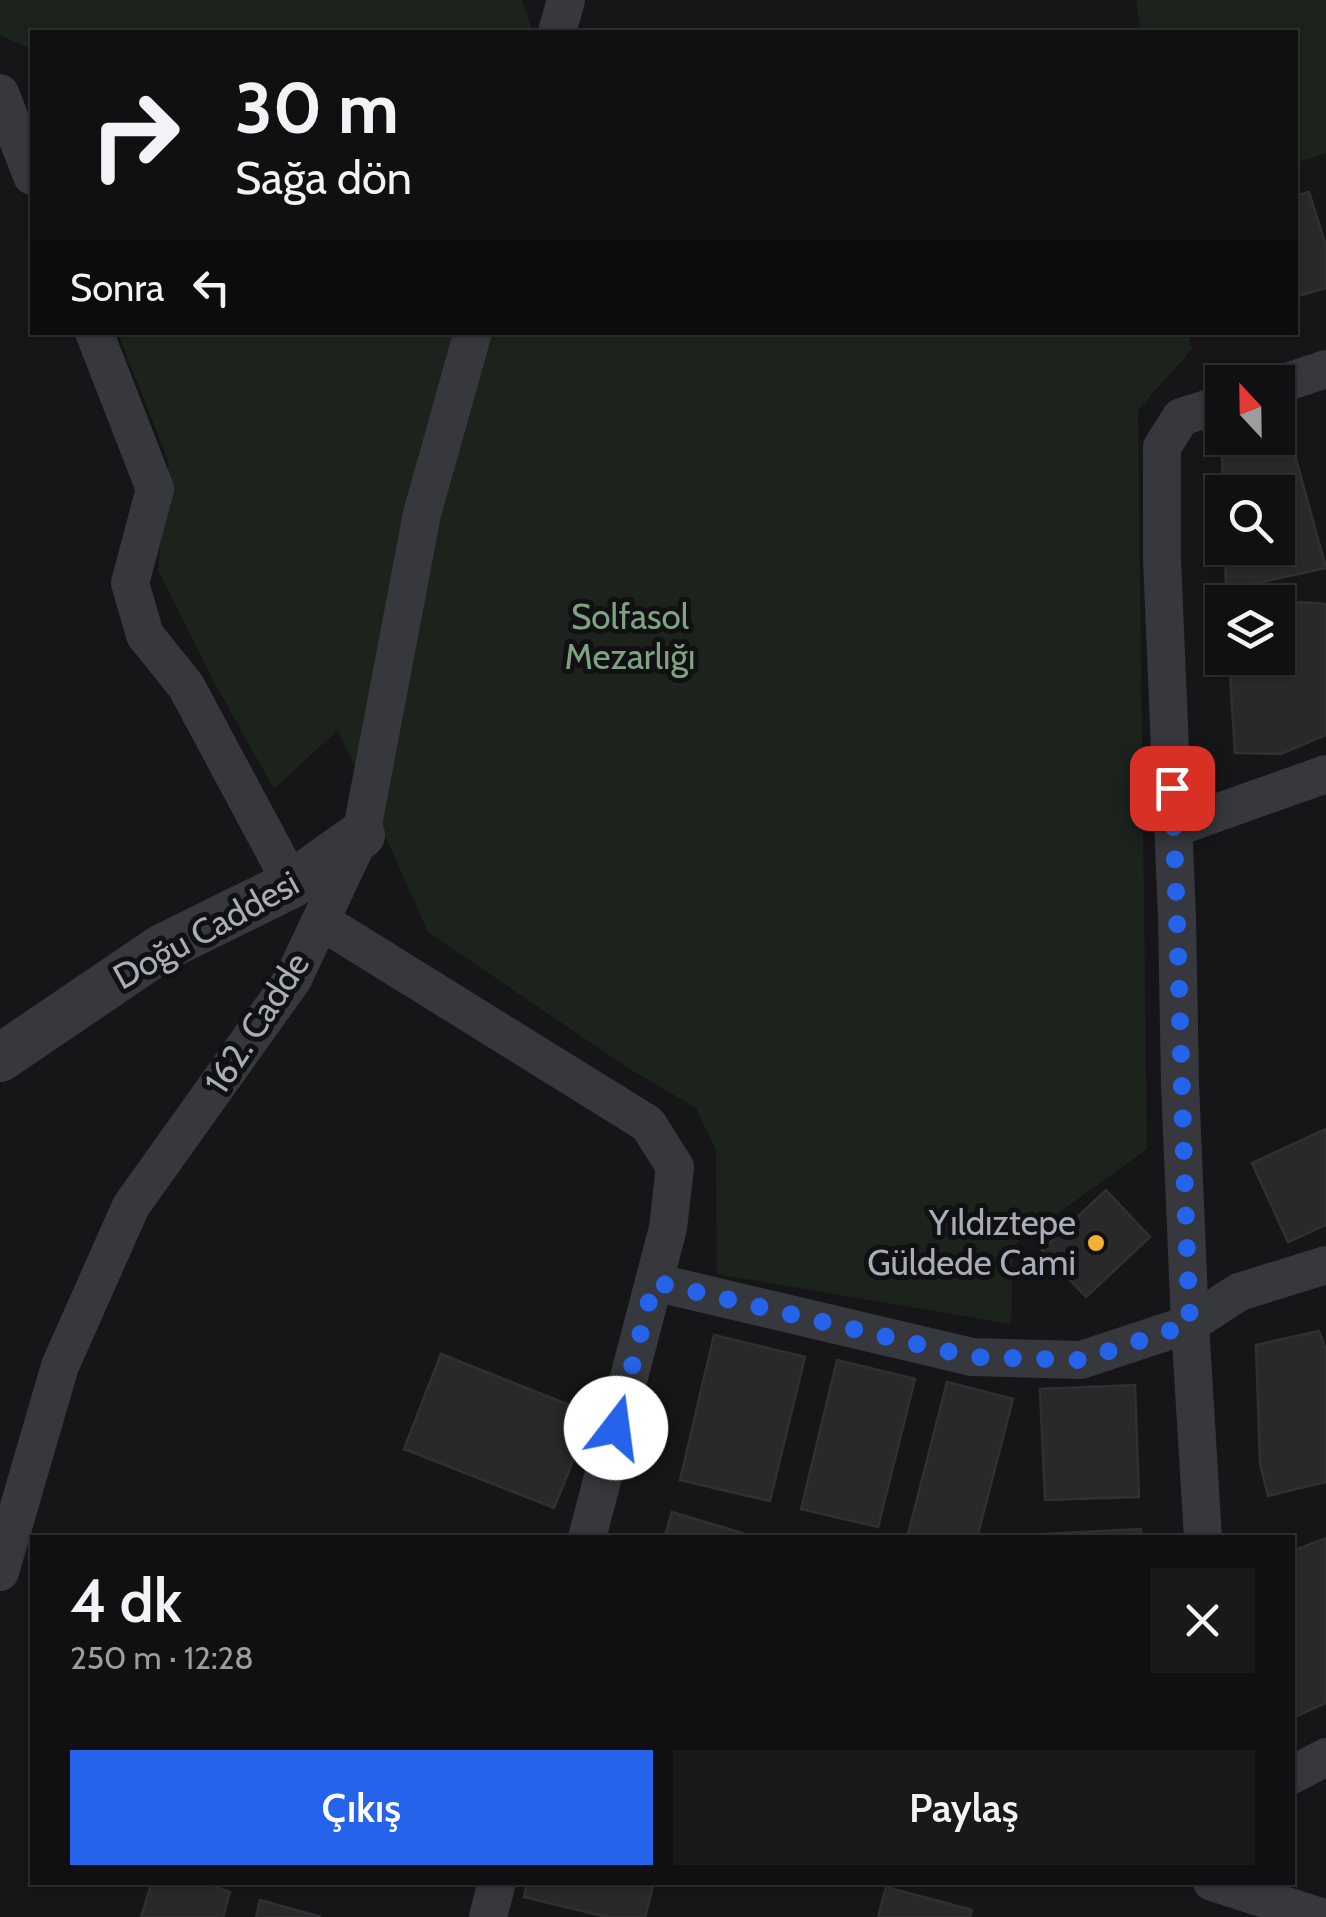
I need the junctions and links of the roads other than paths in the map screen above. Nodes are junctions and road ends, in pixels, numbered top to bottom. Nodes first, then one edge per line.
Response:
1 (566, 0) edge
2 (558, 30) edge
3 (0, 92) edge
4 (30, 171) edge
5 (95, 335) edge
6 (472, 335) edge
7 (1326, 369) edge
8 (1295, 380) edge
9 (1205, 410) edge
10 (1326, 774) edge
11 (1174, 828) junction
12 (361, 835) joint
13 (307, 902) junction
14 (0, 1058) edge
15 (1326, 1265) edge
16 (654, 1282) junction
17 (1190, 1324) junction
18 (588, 1535) edge
19 (1203, 1535) edge
20 (9, 1560) edge
21 (1326, 1757) edge
22 (1295, 1774) edge
23 (496, 1885) edge
24 (1221, 1885) edge
25 (488, 1917) edge
26 (1321, 1917) edge

1 - 2 street
3 - 4 street
5 - 13 street
6 - 12 street
7 - 8 street
9 - 11 street
10 - 11 street
11 - 17 street
12 - 13 street, Doğu Caddesi
13 - 14 street, Doğu Caddesi
13 - 16 street
13 - 20 street, 162. Cadde
15 - 17 street
16 - 17 street
16 - 18 street
17 - 19 street
21 - 22 street
23 - 25 street
24 - 26 street

